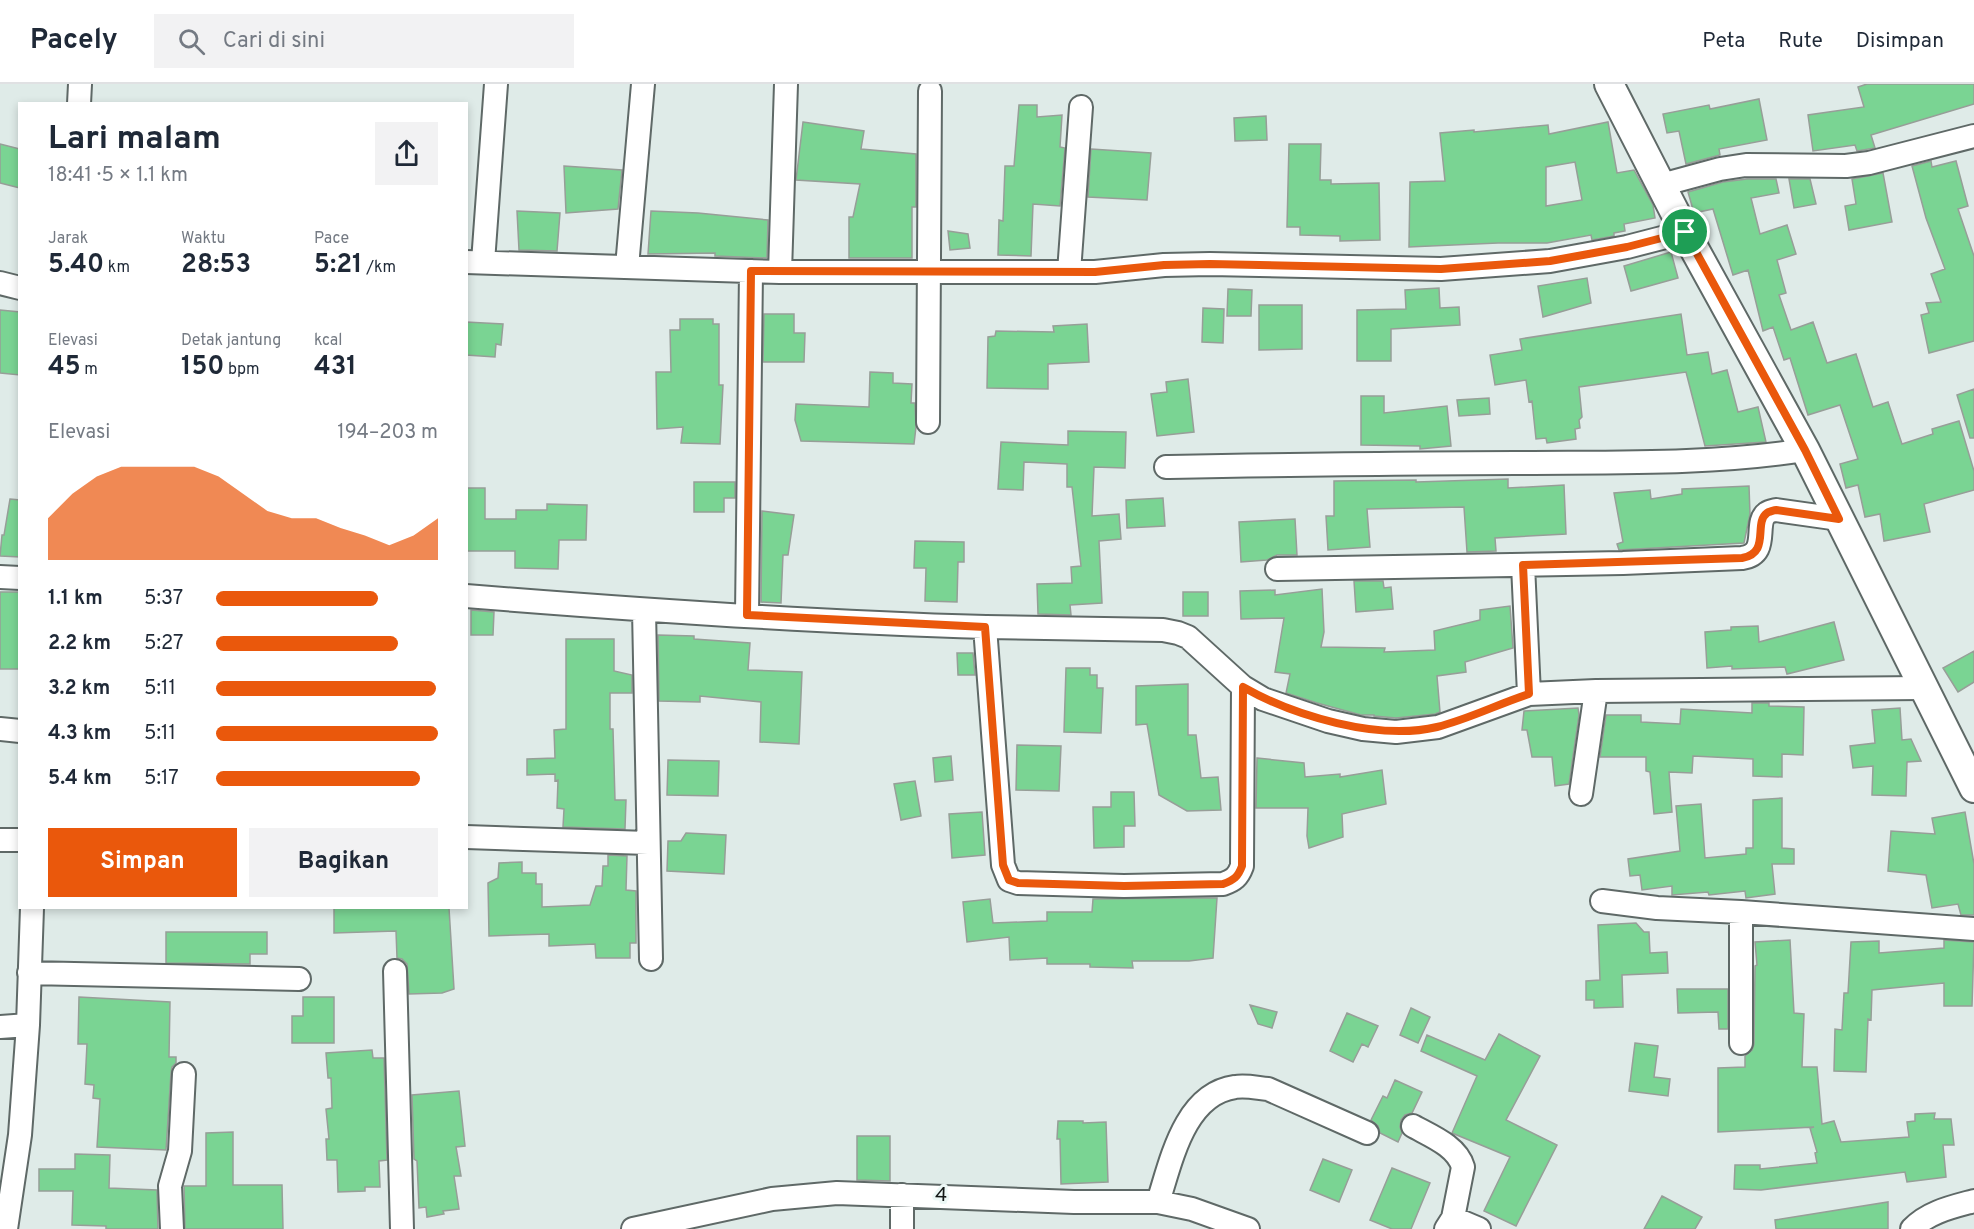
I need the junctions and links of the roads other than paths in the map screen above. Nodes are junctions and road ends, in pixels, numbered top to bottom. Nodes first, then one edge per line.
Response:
1 (80, 84) edge
2 (496, 84) edge
3 (643, 84) edge
4 (786, 84) edge
5 (1609, 84) edge
6 (930, 91) dead end
7 (79, 102) edge
8 (1081, 107) dead end
9 (1974, 136) edge
10 (1661, 185) junction
11 (1685, 232) junction
12 (475, 262) edge
13 (627, 267) junction
14 (751, 271) junction
15 (929, 271) junction
16 (780, 272) junction
17 (1069, 272) junction
18 (0, 283) edge
19 (18, 288) edge
20 (928, 422) dead end
21 (1805, 450) junction
22 (1166, 467) dead end
23 (1839, 519) junction
24 (1523, 565) junction
25 (1277, 569) dead end
26 (0, 577) edge
27 (18, 578) edge
28 (468, 596) edge
29 (644, 610) junction
30 (747, 615) junction
31 (985, 627) junction
32 (1243, 687) junction
33 (1923, 688) junction
34 (1596, 691) junction
35 (1529, 694) junction
36 (0, 729) edge
37 (18, 731) edge
38 (1974, 788) edge
39 (1581, 794) dead end
40 (468, 837) edge
41 (0, 840) edge
42 (18, 840) edge
43 (648, 843) junction
44 (1602, 900) dead end
45 (32, 909) edge
46 (1741, 912) junction
47 (1974, 929) edge
48 (651, 959) dead end
49 (395, 971) dead end
50 (29, 973) junction
51 (299, 979) dead end
52 (28, 1026) junction
53 (0, 1027) edge
54 (1741, 1043) dead end
55 (184, 1074) dead end
56 (1413, 1126) dead end
57 (1367, 1133) dead end
58 (902, 1195) junction
59 (1974, 1201) edge
60 (1158, 1202) junction
61 (5, 1217) edge
62 (1449, 1224) edge
63 (172, 1229) edge
64 (402, 1229) edge
65 (633, 1229) edge
66 (902, 1229) edge
67 (1248, 1229) edge
68 (1479, 1229) edge
69 (1912, 1229) edge

1 - 7 street
2 - 12 street
3 - 13 street
4 - 16 street
5 - 10 main road
6 - 15 street
8 - 17 street
9 - 10 street
10 - 11 main road
11 - 17 street
11 - 21 main road
12 - 13 street
13 - 14 street
14 - 16 street
14 - 30 street
15 - 16 street
15 - 17 street
15 - 20 street
18 - 19 street
21 - 22 street
21 - 23 main road
23 - 24 street
23 - 33 main road
24 - 25 street
24 - 35 street
26 - 27 street
28 - 29 street
29 - 30 street
29 - 43 street
30 - 31 street
31 - 32 street
31 - 32 street
32 - 35 street
33 - 34 street
33 - 38 main road
34 - 35 street
34 - 39 street
36 - 37 street
40 - 43 street
41 - 42 street
43 - 48 street
44 - 46 street
45 - 50 street
46 - 47 street
46 - 54 street
49 - 64 street
50 - 51 street
50 - 52 street
52 - 53 street
52 - 61 street
55 - 63 street
56 - 62 street
57 - 60 street
58 - 60 street, 4
58 - 65 street, 4
58 - 66 street
59 - 69 street
60 - 67 street, 4
62 - 68 street

